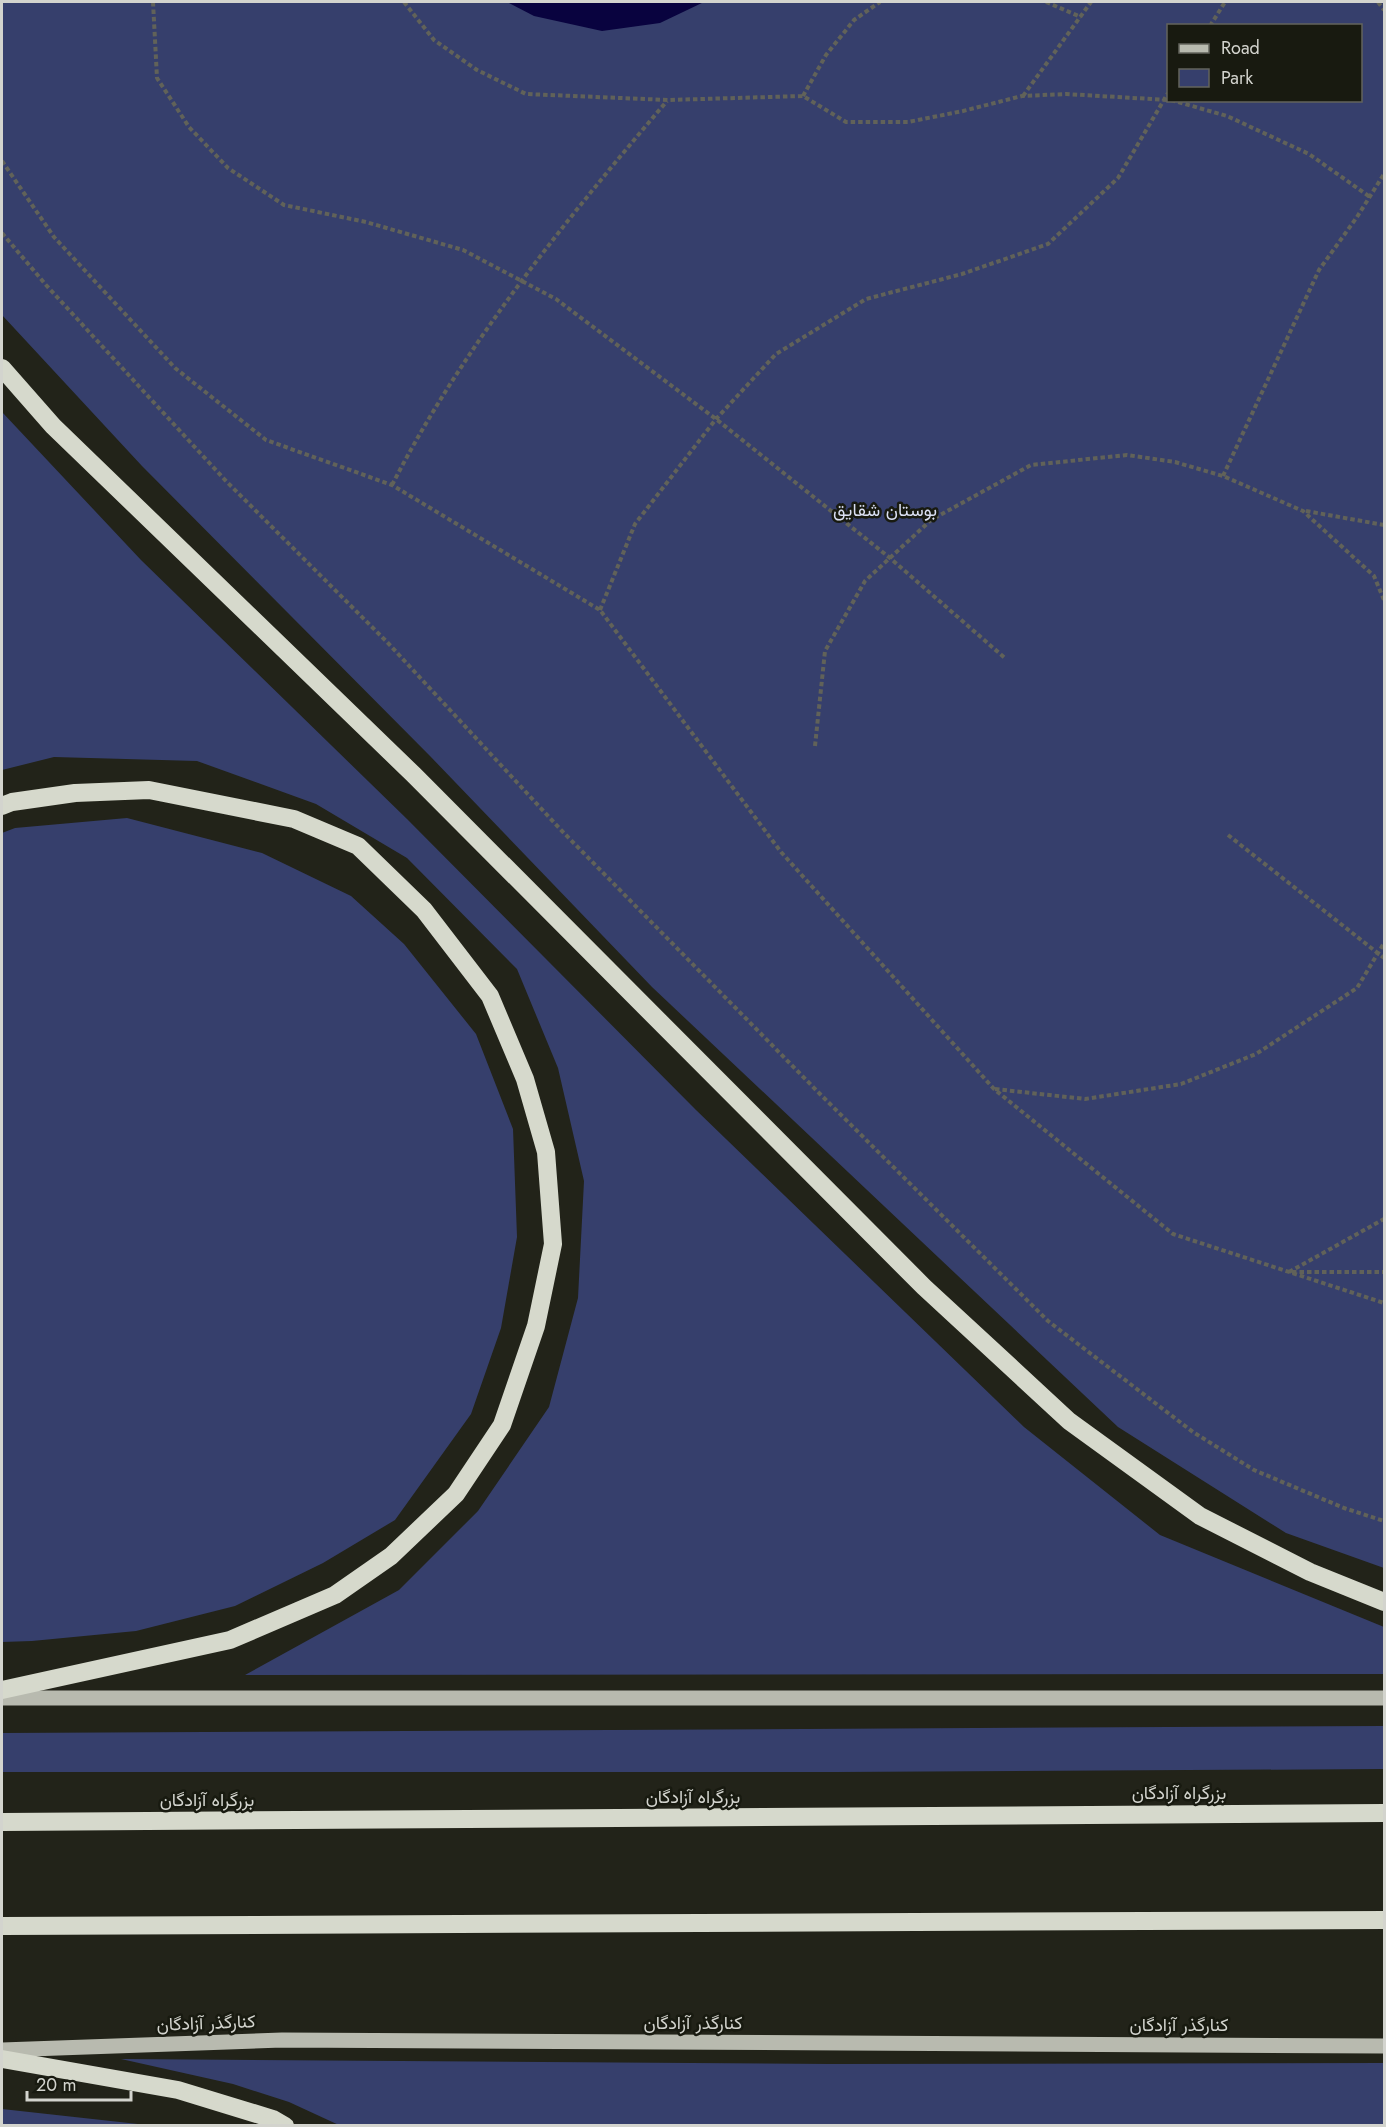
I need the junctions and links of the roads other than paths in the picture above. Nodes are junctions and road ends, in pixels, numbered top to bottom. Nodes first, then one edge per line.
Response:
1 (2, 368) edge
2 (2, 806) edge
3 (1384, 1602) edge
4 (2, 1690) edge
5 (2, 1698) edge
6 (1384, 1698) edge
7 (1384, 1813) edge
8 (2, 1822) edge
9 (1384, 1920) edge
10 (2, 1926) edge
11 (1384, 2046) edge
12 (2, 2050) edge
13 (2, 2059) edge
14 (285, 2126) edge

1 - 3 highway
2 - 4 highway
5 - 6 main road
7 - 8 highway, بزرگراه آزادگان
9 - 10 highway
11 - 12 main road, کنارگذر آزادگان
13 - 14 highway

